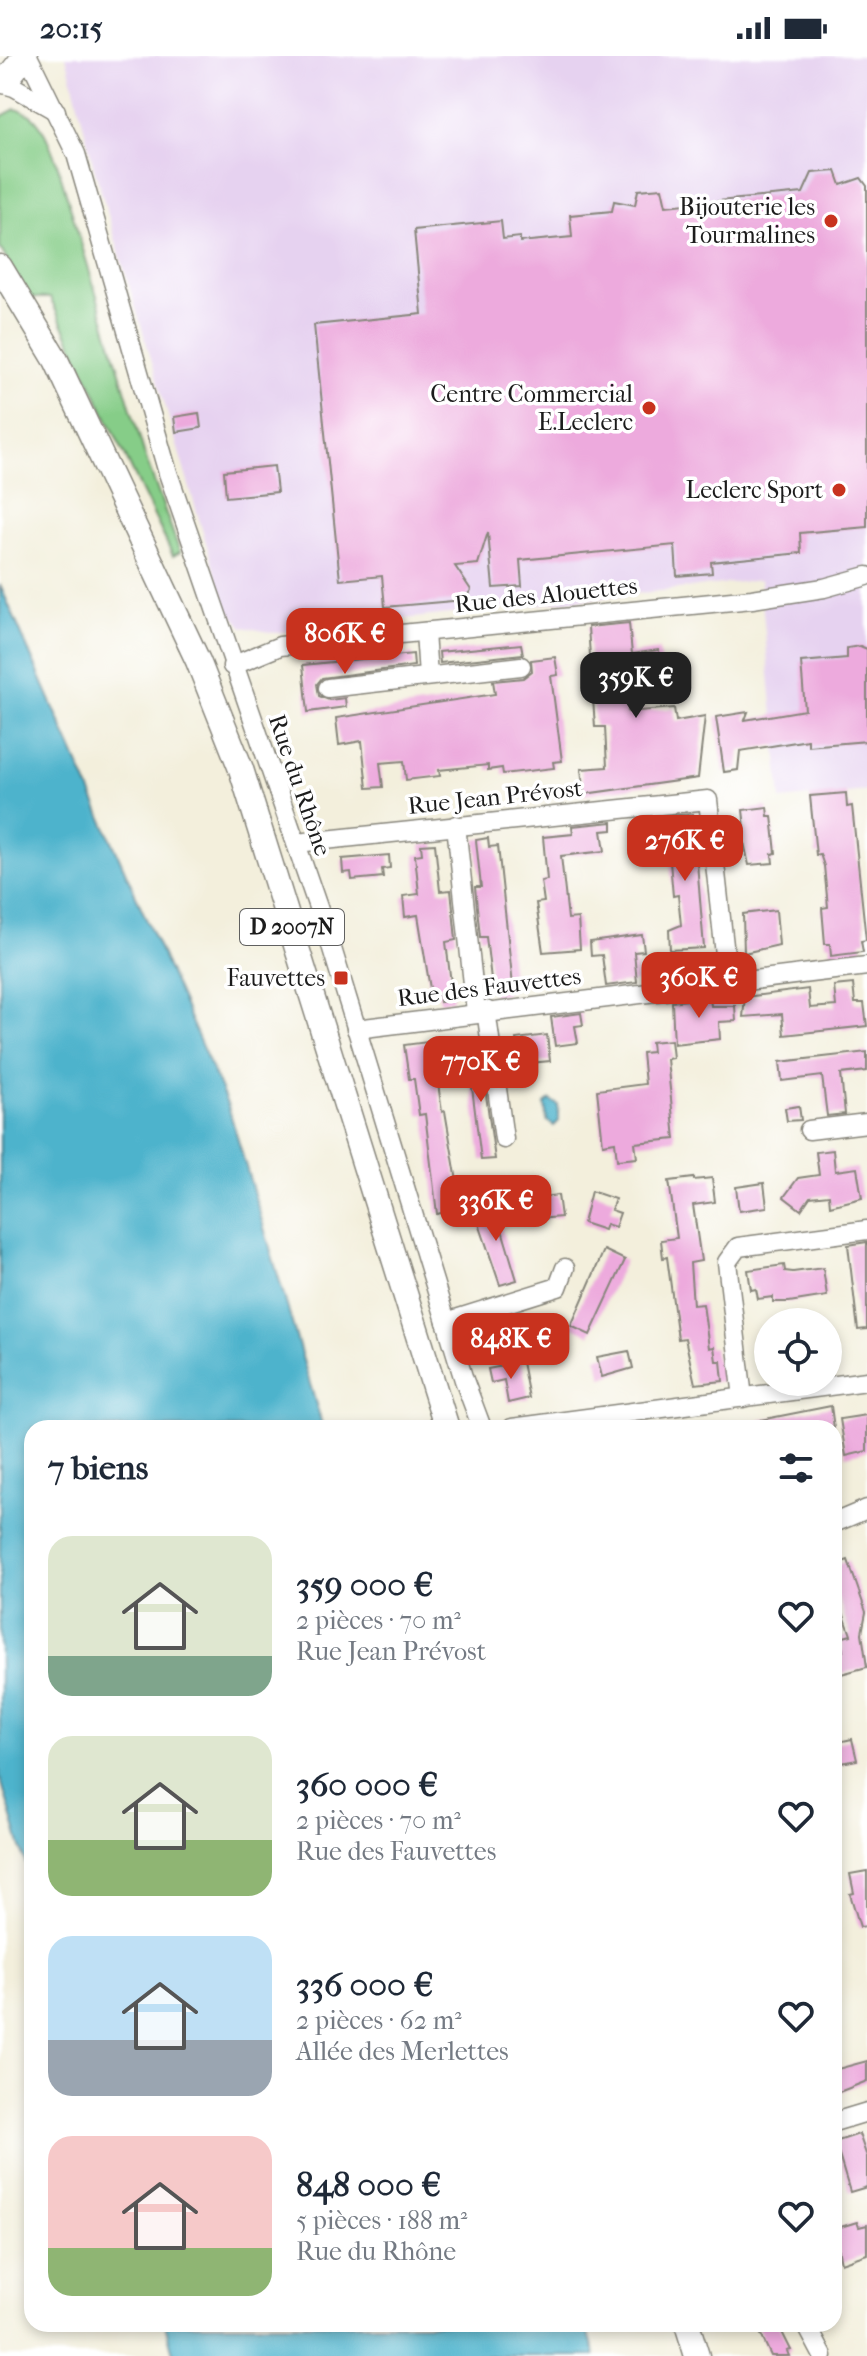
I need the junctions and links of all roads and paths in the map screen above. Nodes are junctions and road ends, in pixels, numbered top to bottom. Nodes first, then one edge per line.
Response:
1 (26, 56) edge
2 (0, 82) edge
3 (58, 113) junction
4 (0, 267) edge
5 (0, 299) edge
6 (94, 444) junction
7 (867, 576) edge
8 (425, 632) junction
9 (232, 666) junction
10 (521, 666) dead end
11 (428, 676) junction
12 (328, 688) dead end
13 (456, 825) junction
14 (296, 843) junction
15 (867, 966) edge
16 (728, 982) junction
17 (481, 1011) junction
18 (356, 1029) junction
19 (867, 1123) edge
20 (809, 1130) dead end
21 (504, 1139) dead end
22 (867, 1230) edge
23 (565, 1268) dead end
24 (446, 1322) junction
25 (867, 1381) edge
26 (743, 1398) junction
27 (444, 1420) edge
28 (479, 1420) edge
29 (574, 1420) edge
30 (867, 1509) edge
31 (842, 1520) edge
32 (867, 2112) edge
33 (842, 2120) edge
34 (690, 2332) edge
35 (810, 2332) edge
36 (697, 2356) edge
37 (823, 2356) edge

1 - 2 main road
1 - 3 street, Rue du Rhône
2 - 3 street
3 - 9 street, Rue du Rhône
4 - 6 main road, D 2007N
5 - 6 main road, D 2007N
6 - 27 main road, D 2007N
7 - 8 street, Rue des Alouettes
8 - 9 street, Rue des Alouettes
8 - 11 street
9 - 14 street, Rue du Rhône
10 - 11 street
11 - 12 street
13 - 14 street, Rue Jean Prévost
13 - 16 street, Rue Jean Prévost
13 - 17 street
14 - 18 street, Rue du Rhône
15 - 16 street, Rue des Fauvettes
16 - 17 street, Rue des Fauvettes
17 - 18 street, Rue des Fauvettes
17 - 21 street
18 - 24 street, Rue du Rhône
19 - 20 street
22 - 26 street
23 - 24 street
24 - 28 street, Rue du Rhône
25 - 26 street
26 - 29 street
30 - 31 street
32 - 33 street
34 - 36 main road
35 - 37 street

